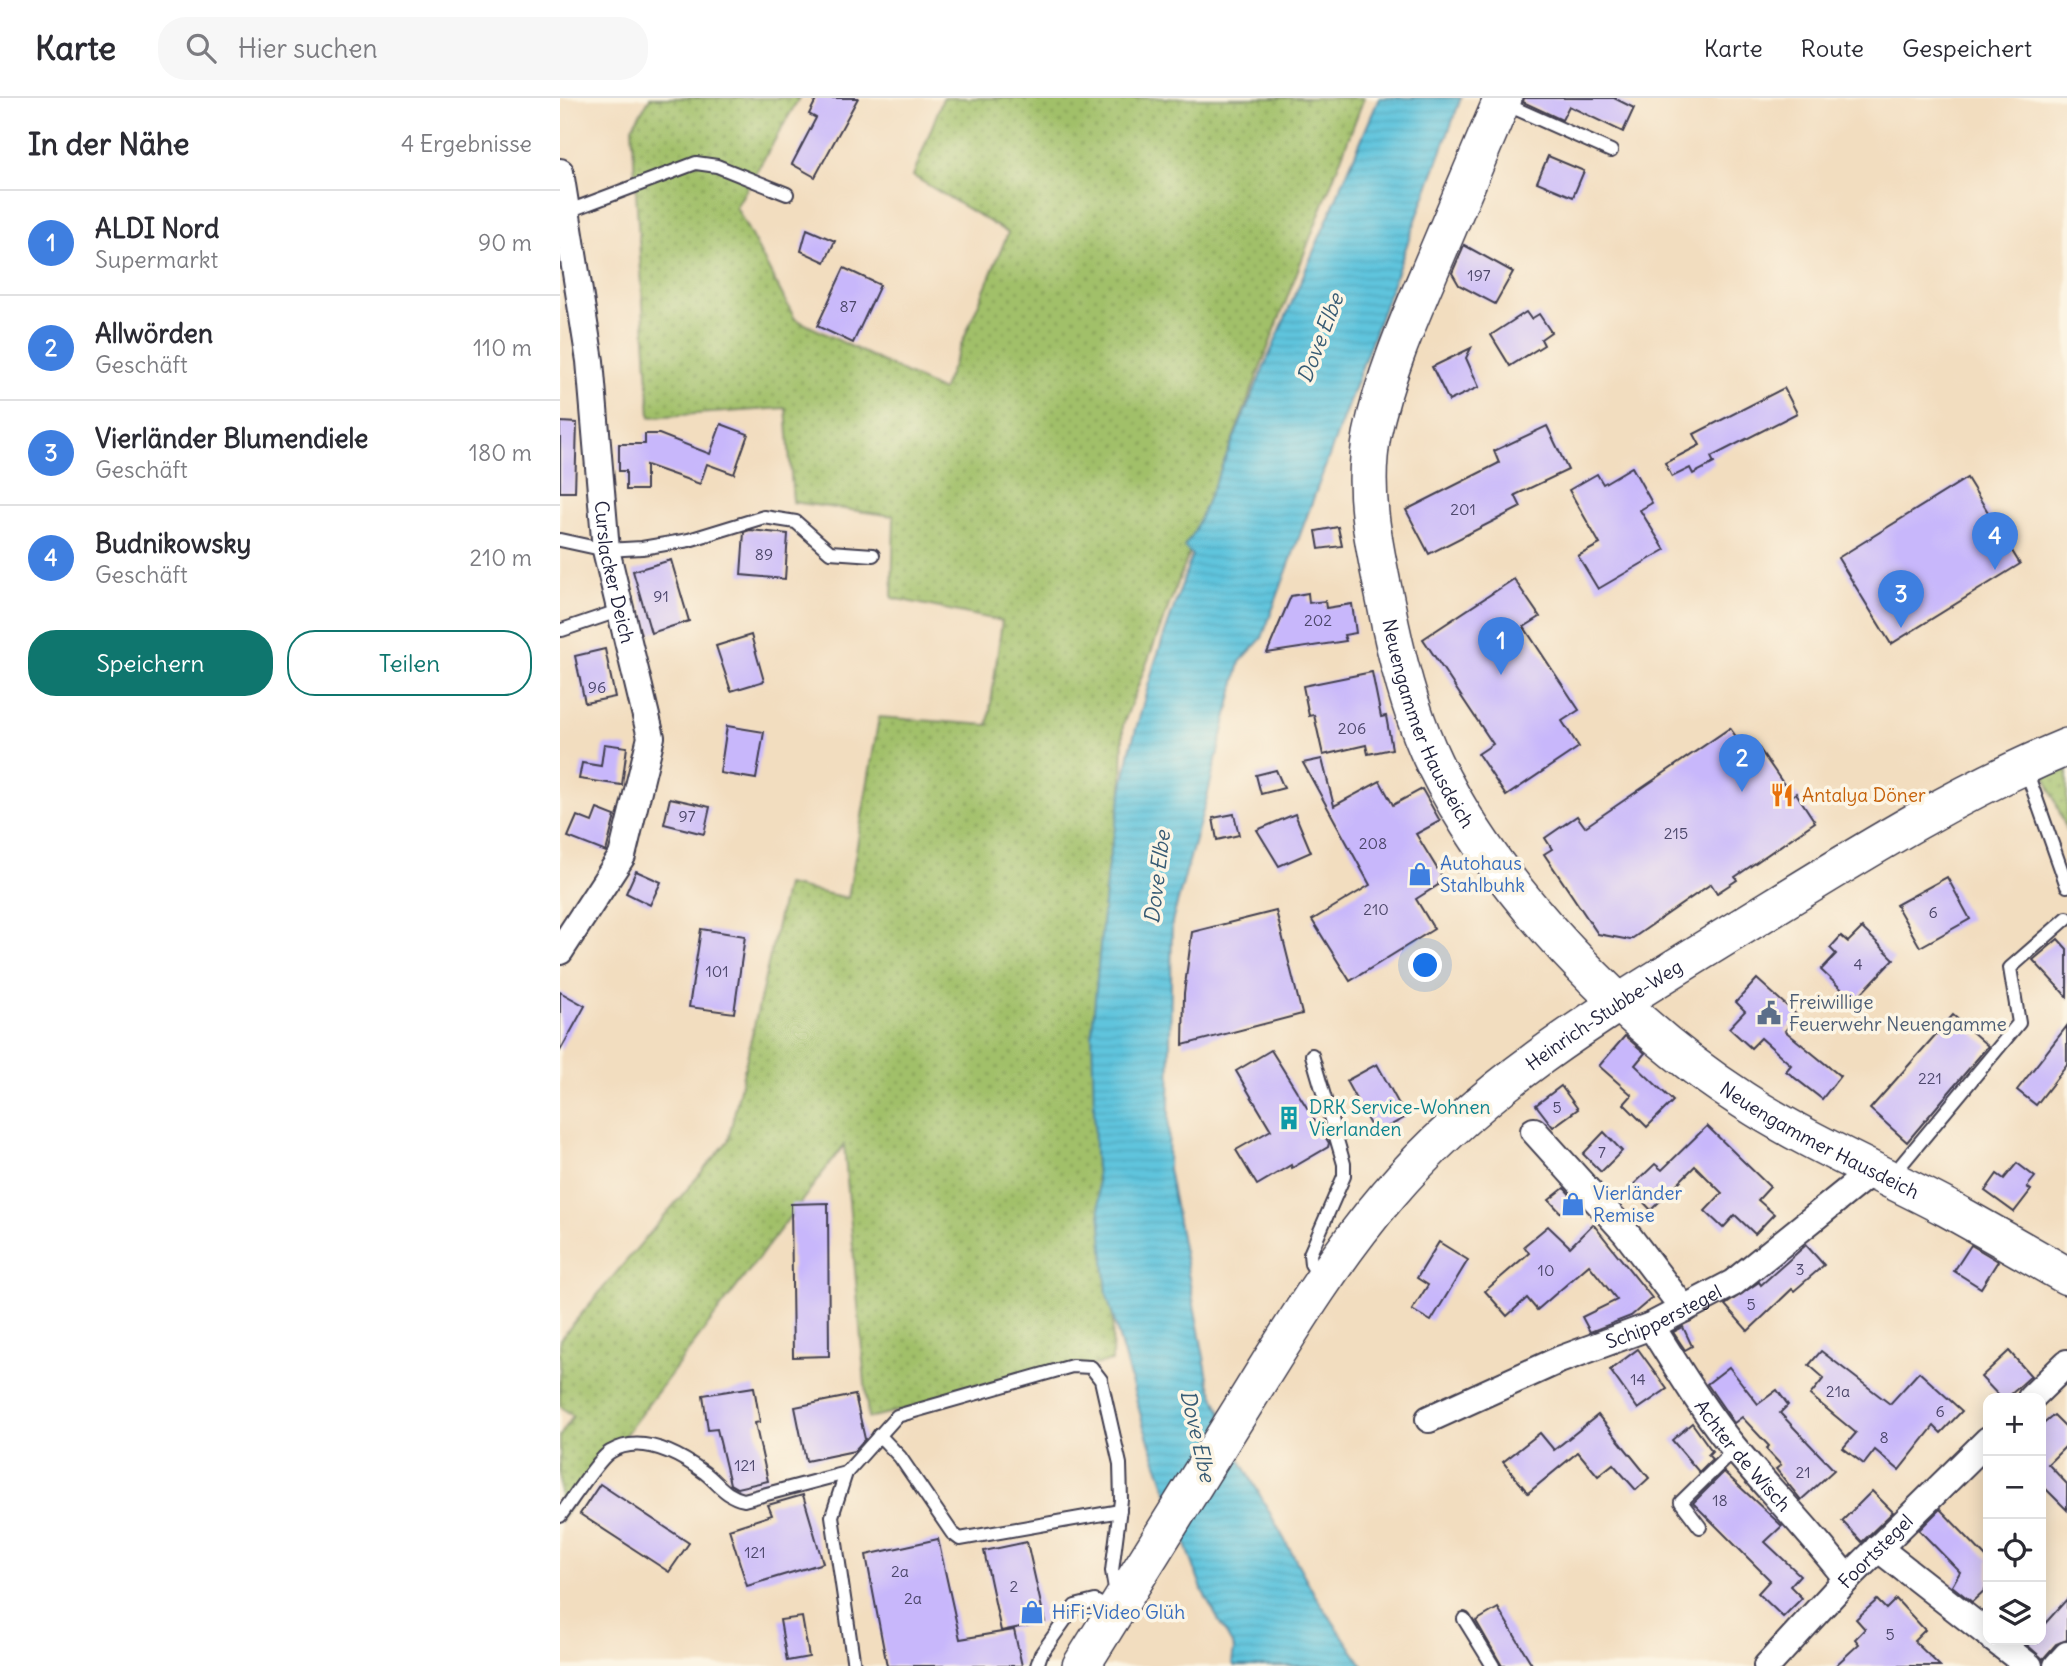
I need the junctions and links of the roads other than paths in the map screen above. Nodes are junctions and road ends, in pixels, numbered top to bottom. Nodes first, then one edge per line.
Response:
1 (1502, 100) edge
2 (1611, 151) dead end
3 (560, 172) edge
4 (787, 194) dead end
5 (566, 212) junction
6 (560, 540) edge
7 (606, 550) junction
8 (873, 555) dead end
9 (621, 610) junction
10 (562, 630) dead end
11 (2067, 747) edge
12 (2024, 764) junction
13 (2067, 886) edge
14 (2067, 918) edge
15 (561, 948) edge
16 (1620, 1002) junction
17 (1312, 1055) dead end
18 (1534, 1131) dead end
19 (1880, 1175) junction
20 (2067, 1276) edge
21 (1322, 1281) junction
22 (1684, 1309) junction
23 (1650, 1326) junction
24 (2067, 1363) edge
25 (2036, 1393) edge
26 (1429, 1419) dead end
27 (879, 1435) junction
28 (1983, 1445) edge
29 (1735, 1449) junction
30 (846, 1473) junction
31 (1120, 1511) junction
32 (560, 1517) edge
33 (1700, 1527) dead end
34 (1878, 1548) junction
35 (1847, 1579) junction
36 (1117, 1609) junction
37 (1464, 1619) dead end
38 (1983, 1630) edge
39 (2002, 1645) edge
40 (2067, 1655) edge
41 (854, 1666) edge
42 (1037, 1666) edge
43 (1081, 1666) edge
44 (1493, 1666) edge
45 (1767, 1666) edge
46 (2029, 1666) edge
47 (2057, 1666) edge

1 - 2 lane
1 - 16 street, Neuengammer Hausdeich
3 - 5 street, Curslacker Deich
4 - 5 lane
5 - 7 street, Curslacker Deich
6 - 7 lane
7 - 8 lane
7 - 9 street, Curslacker Deich
9 - 10 lane
9 - 15 street, Curslacker Deich
11 - 12 street, Heinrich-Stubbe-Weg
12 - 13 lane
12 - 16 street, Heinrich-Stubbe-Weg
14 - 19 lane
16 - 19 street, Neuengammer Hausdeich
16 - 21 street, Heinrich-Stubbe-Weg
17 - 21 lane
18 - 22 street
19 - 20 street, Neuengammer Hausdeich
19 - 22 street, Schipperstegel
21 - 36 street, Heinrich-Stubbe-Weg
22 - 23 street, Schipperstegel
23 - 26 street, Schipperstegel
23 - 29 street, Achter de Wisch
24 - 25 street
27 - 30 lane
27 - 31 lane
27 - 31 lane
28 - 34 street, Foortstegel
29 - 33 lane
29 - 35 street, Achter de Wisch
30 - 32 lane
30 - 41 lane
31 - 36 lane
34 - 35 street, Foortstegel
34 - 38 street
35 - 45 street, Foortstegel
36 - 42 lane
36 - 43 street, Heinrich-Stubbe-Weg
37 - 44 lane
39 - 46 street
40 - 47 street

